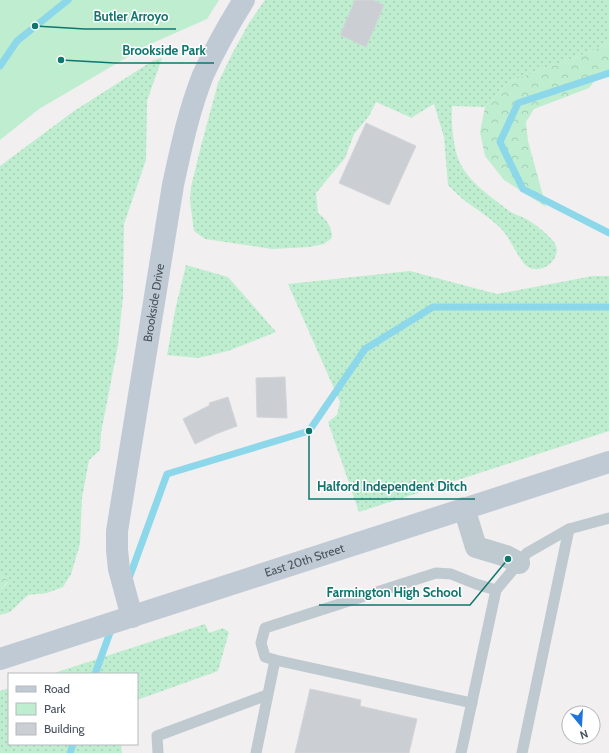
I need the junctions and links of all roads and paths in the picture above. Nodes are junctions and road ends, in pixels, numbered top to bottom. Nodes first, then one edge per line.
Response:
1 (244, 0) edge
2 (609, 462) edge
3 (464, 508) junction
4 (609, 518) edge
5 (569, 529) junction
6 (519, 563) junction
7 (496, 590) junction
8 (132, 617) junction
9 (0, 659) edge
10 (275, 660) junction
11 (267, 695) junction
12 (472, 703) junction
13 (158, 753) edge
14 (256, 753) edge
15 (461, 753) edge
16 (522, 753) edge

1 - 8 main road, Brookside Drive
2 - 3 main road, East 20th Street
3 - 6 street
3 - 8 main road, East 20th Street
4 - 5 lane
5 - 6 lane
5 - 16 lane
6 - 7 lane
7 - 10 lane
7 - 12 lane
8 - 9 main road, East 20th Street
10 - 11 lane
10 - 12 lane
11 - 13 lane
11 - 14 lane
12 - 15 lane

